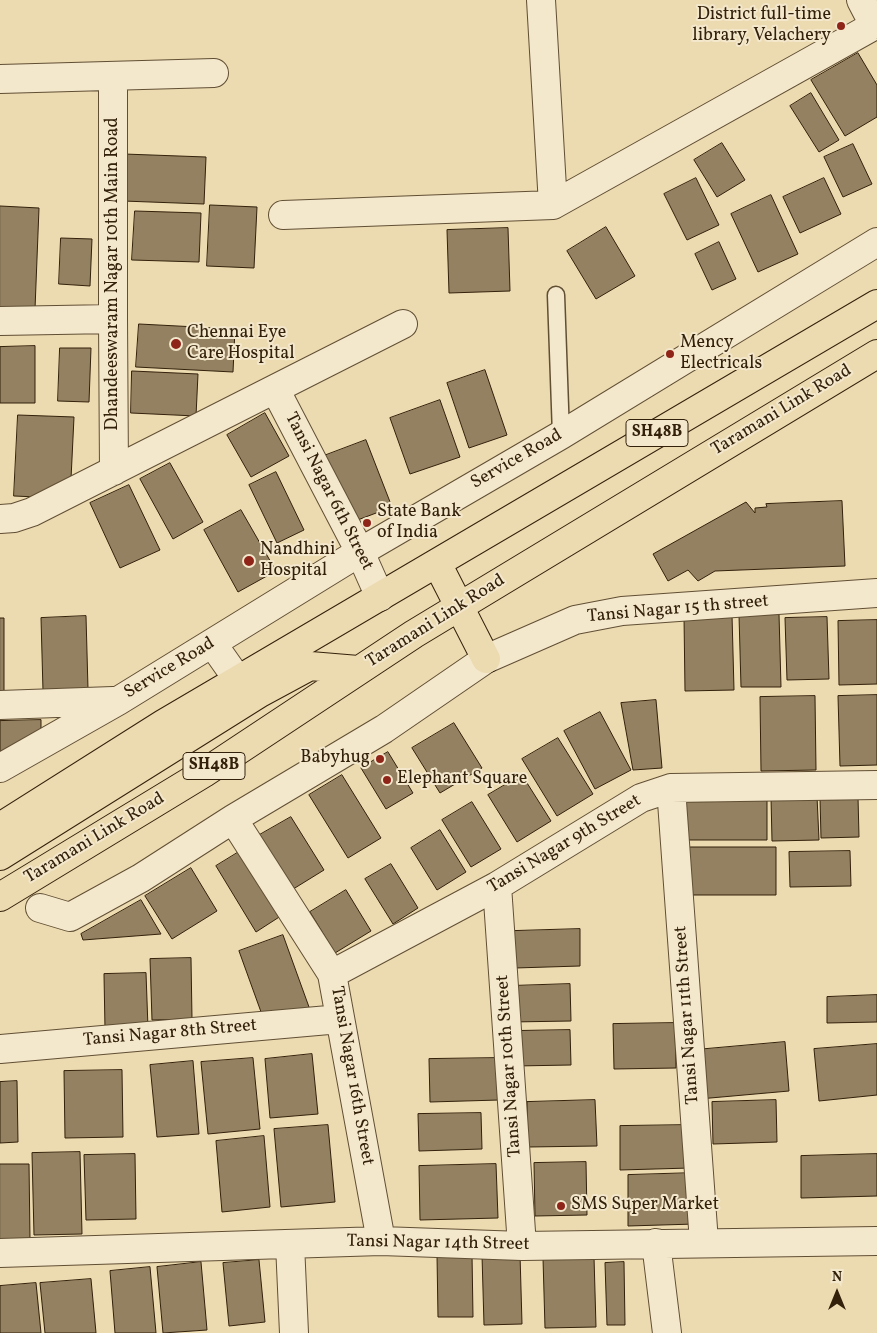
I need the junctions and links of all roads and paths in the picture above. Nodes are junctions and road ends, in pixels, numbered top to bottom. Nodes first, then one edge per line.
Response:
1 (541, 0) edge
2 (861, 0) edge
3 (876, 24) edge
4 (214, 73) dead end
5 (113, 76) junction
6 (0, 79) edge
7 (553, 205) junction
8 (282, 215) dead end
9 (877, 242) edge
10 (556, 295) dead end
11 (877, 304) edge
12 (113, 319) junction
13 (0, 321) edge
14 (403, 324) dead end
15 (877, 354) edge
16 (275, 389) junction
17 (561, 435) junction
18 (114, 471) junction
19 (0, 518) edge
20 (360, 552) junction
21 (437, 563) junction
22 (877, 593) edge
23 (380, 597) junction
24 (460, 607) junction
25 (212, 643) junction
26 (486, 659) junction
27 (358, 670) junction
28 (249, 687) junction
29 (118, 701) junction
30 (0, 706) edge
31 (0, 768) edge
32 (877, 785) edge
33 (671, 788) junction
34 (233, 819) junction
35 (0, 826) edge
36 (0, 856) edge
37 (497, 886) junction
38 (0, 897) edge
39 (40, 908) dead end
40 (332, 974) junction
41 (340, 1019) junction
42 (0, 1049) edge
43 (877, 1240) edge
44 (381, 1241) junction
45 (704, 1242) junction
46 (656, 1243) junction
47 (290, 1244) junction
48 (522, 1246) junction
49 (0, 1253) edge
50 (294, 1333) edge
51 (667, 1333) edge

1 - 7 street
2 - 3 street
3 - 7 street
4 - 5 street
5 - 6 street
5 - 12 street, Dhandeeswaram Nagar 10th Main Road
7 - 8 street
9 - 17 street, Service Road
10 - 17 lane
11 - 21 main road, SH48B
12 - 13 street
12 - 18 street, Dhandeeswaram Nagar 10th Main Road
14 - 16 street
15 - 24 main road, Taramani Link Road / SH48B
16 - 18 street
16 - 20 street, Tansi Nagar 6th Street
17 - 20 street, Service Road
18 - 19 street
20 - 23 street, Tansi Nagar 6th Street
20 - 25 street, Service Road
21 - 23 main road, SH48B
21 - 24 main road
22 - 26 street, Tansi Nagar 15 th street
23 - 28 main road, SH48B
24 - 26 main road
24 - 27 main road, Taramani Link Road / SH48B
25 - 28 street
25 - 29 street, Service Road
26 - 34 street, Tansi Nagar 15 th street
27 - 28 main road
27 - 38 main road, Taramani Link Road / SH48B
28 - 35 main road, SH48B
28 - 36 main road
29 - 30 street
29 - 31 street, Service Road
32 - 33 street, Tansi Nagar 9th Street
33 - 37 street, Tansi Nagar 9th Street
33 - 45 street, Tansi Nagar 11th Street
34 - 39 street, Tansi Nagar 15 th street
34 - 40 street, Tansi Nagar 16th Street
37 - 40 street, Tansi Nagar 9th Street
37 - 48 street, Tansi Nagar 10th Street
40 - 41 street, Tansi Nagar 16th Street
41 - 42 street, Tansi Nagar 8th Street
41 - 44 street, Tansi Nagar 16th Street
43 - 45 street, Tansi Nagar 14th Street
44 - 47 street, Tansi Nagar 14th Street
44 - 48 street, Tansi Nagar 14th Street
45 - 46 street, Tansi Nagar 14th Street
46 - 48 street, Tansi Nagar 14th Street
46 - 51 street
47 - 49 street, Tansi Nagar 14th Street
47 - 50 street

